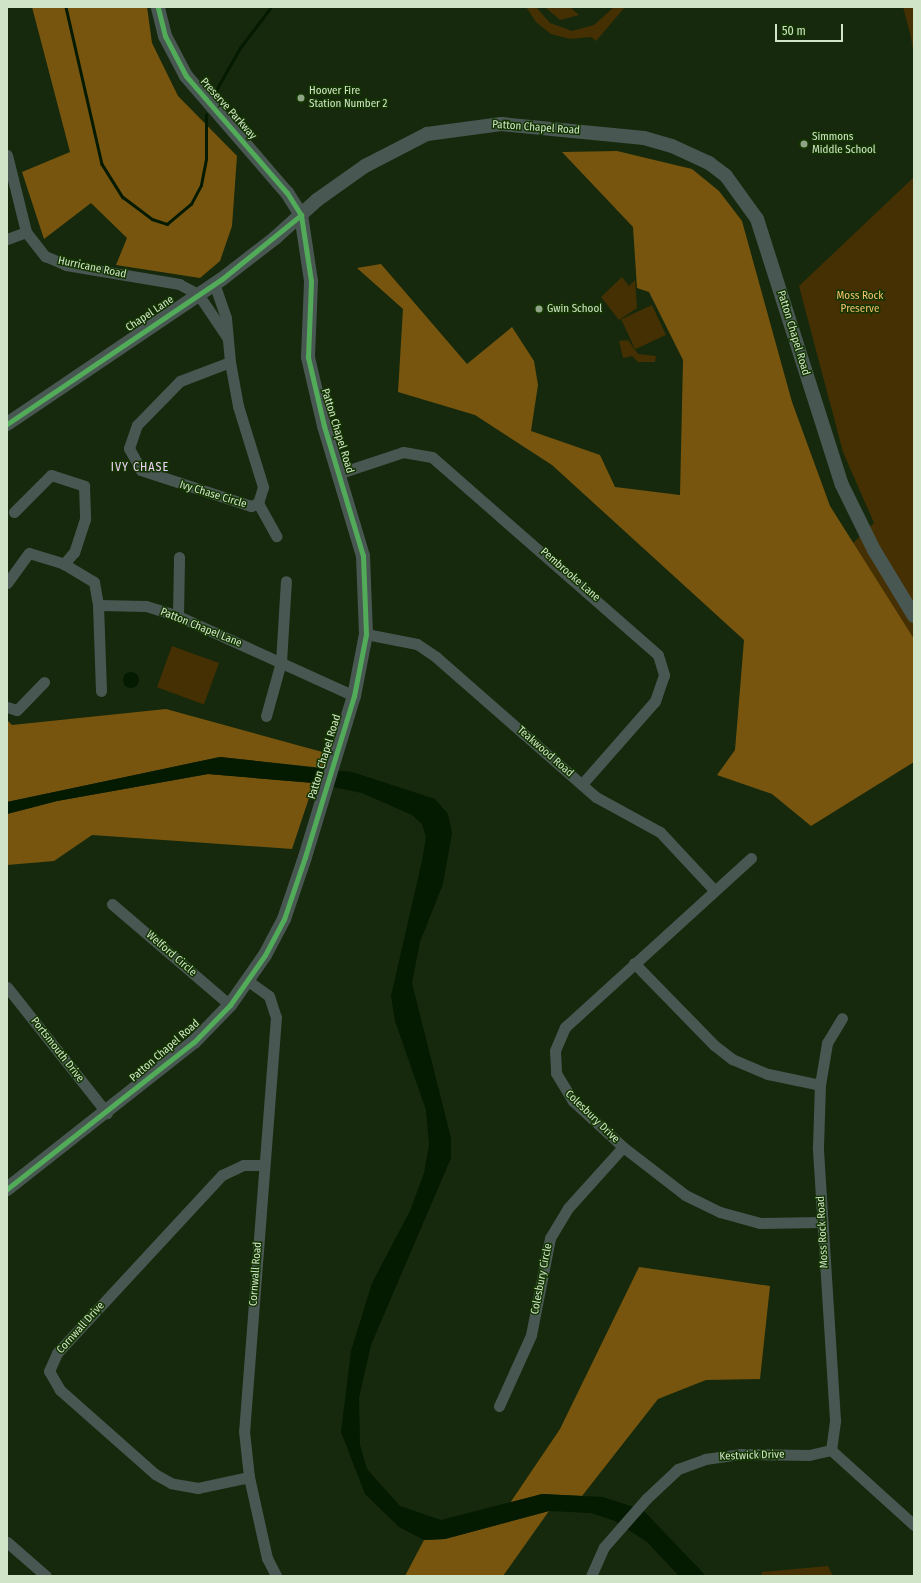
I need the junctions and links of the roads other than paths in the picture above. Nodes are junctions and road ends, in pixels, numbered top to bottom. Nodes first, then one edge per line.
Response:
1 (158, 7) edge
2 (7, 155) edge
3 (301, 215) junction
4 (26, 232) junction
5 (7, 239) edge
6 (214, 283) junction
7 (198, 294) junction
8 (226, 337) junction
9 (230, 362) junction
10 (7, 424) edge
11 (340, 473) junction
12 (258, 504) junction
13 (14, 512) dead end
14 (276, 536) dead end
15 (179, 557) dead end
16 (64, 564) junction
17 (286, 581) dead end
18 (7, 583) edge
19 (98, 605) junction
20 (178, 616) junction
21 (914, 616) edge
22 (366, 634) junction
23 (281, 662) junction
24 (44, 682) dead end
25 (101, 691) dead end
26 (354, 696) junction
27 (7, 707) edge
28 (266, 716) dead end
29 (582, 784) junction
30 (751, 858) dead end
31 (714, 890) junction
32 (112, 904) dead end
33 (634, 963) junction
34 (247, 980) junction
35 (7, 987) edge
36 (230, 1005) junction
37 (842, 1018) dead end
38 (820, 1085) junction
39 (107, 1113) junction
40 (623, 1147) junction
41 (264, 1165) junction
42 (7, 1189) edge
43 (821, 1222) junction
44 (499, 1406) dead end
45 (831, 1450) junction
46 (249, 1477) junction
47 (914, 1525) edge
48 (7, 1542) edge
49 (46, 1576) edge
50 (276, 1576) edge
51 (591, 1576) edge

1 - 3 street, Preserve Parkway
2 - 4 street, Hurricane Road
3 - 6 street, Chapel Lane
3 - 11 street, Patton Chapel Road
3 - 21 street, Patton Chapel Road
4 - 5 street
4 - 7 street, Hurricane Road
6 - 7 street, Chapel Lane
6 - 8 street, Ivy Chase Circle
7 - 8 street, Ivy Chase Circle
7 - 10 street, Chapel Lane
8 - 9 street, Ivy Chase Circle
9 - 12 street, Ivy Chase Circle
9 - 12 street, Ivy Chase Circle
11 - 22 street, Patton Chapel Road
11 - 29 street, Pembrooke Lane
12 - 14 street
13 - 16 street
15 - 20 street
16 - 18 street
16 - 19 street
17 - 23 street
19 - 20 street, Patton Chapel Lane
19 - 25 street
20 - 23 street, Patton Chapel Lane
22 - 26 street, Patton Chapel Road
22 - 29 street, Teakwood Road
23 - 26 street, Patton Chapel Lane
23 - 28 street
24 - 27 street
26 - 34 street, Patton Chapel Road
29 - 31 street, Teakwood Road
30 - 31 street, Colesbury Drive
31 - 33 street, Colesbury Drive
32 - 36 street, Welford Circle
33 - 38 street
33 - 40 street, Colesbury Drive
34 - 36 street, Patton Chapel Road
34 - 41 street, Cornwall Road
35 - 39 street, Portsmouth Drive
36 - 39 street, Patton Chapel Road
37 - 38 street, Moss Rock Road
38 - 43 street, Moss Rock Road
39 - 42 street, Patton Chapel Road
40 - 43 street, Colesbury Drive
40 - 44 street, Colesbury Circle
41 - 46 street, Cornwall Road
41 - 46 street, Cornwall Drive
43 - 45 street, Moss Rock Road
45 - 47 street
45 - 51 street, Kestwick Drive
46 - 50 street, Cornwall Road
48 - 49 street

